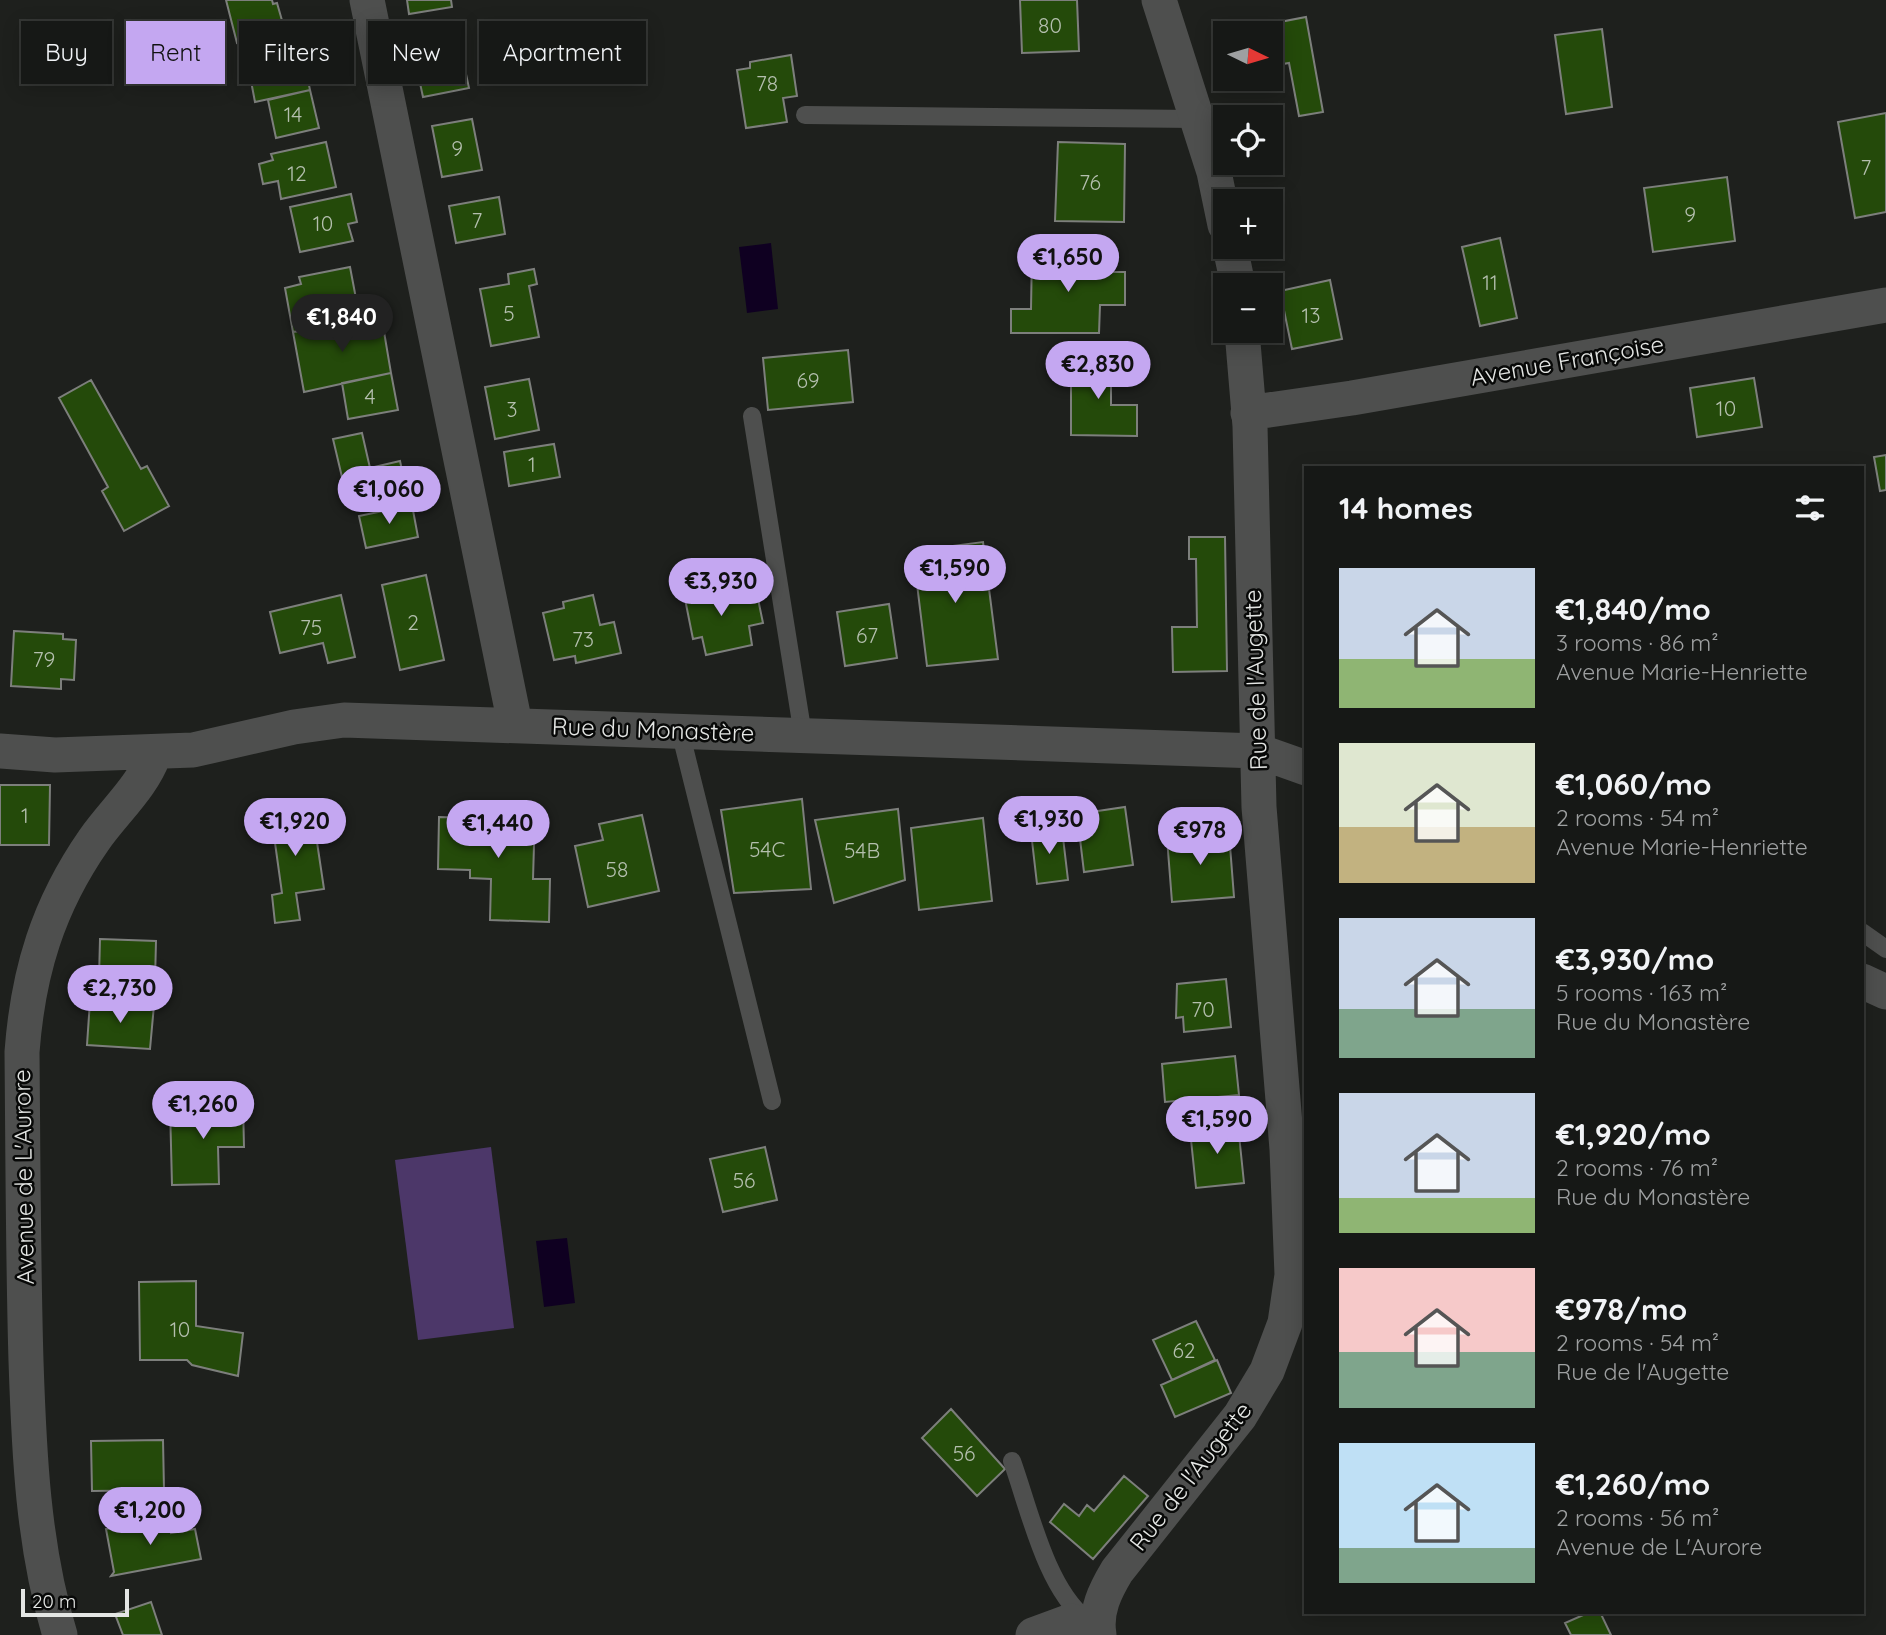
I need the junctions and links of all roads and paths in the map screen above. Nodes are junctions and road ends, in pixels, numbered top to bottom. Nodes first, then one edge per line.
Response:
1 (367, 0) edge
2 (1159, 0) edge
3 (805, 115) dead end
4 (1197, 119) junction
5 (1218, 189) edge
6 (1886, 305) edge
7 (1243, 343) edge
8 (1248, 413) junction
9 (752, 416) dead end
10 (515, 724) junction
11 (680, 731) junction
12 (803, 735) junction
13 (0, 751) edge
14 (1258, 751) junction
15 (155, 752) junction
16 (1304, 767) edge
17 (1864, 933) edge
18 (1886, 949) edge
19 (1864, 982) edge
20 (1886, 992) edge
21 (772, 1101) dead end
22 (1295, 1325) edge
23 (1012, 1461) dead end
24 (1103, 1633) edge
25 (60, 1635) edge
26 (1033, 1635) edge

1 - 10 street
2 - 4 street
3 - 4 lane
4 - 5 street
6 - 8 street, Avenue Françoise
7 - 8 street, Rue de l'Augette
8 - 14 street, Rue de l'Augette
9 - 12 lane
10 - 11 street, Rue du Monastère
10 - 15 street, Rue du Monastère
11 - 12 street, Rue du Monastère
11 - 21 lane
12 - 14 street, Rue du Monastère
13 - 15 street, Rue du Monastère
14 - 16 street, Rue du Monastère
14 - 22 street, Rue de l'Augette
15 - 25 street, Avenue de L'Aurore
17 - 18 lane
19 - 20 street
22 - 24 street, Rue de l'Augette
23 - 24 lane
24 - 26 street

